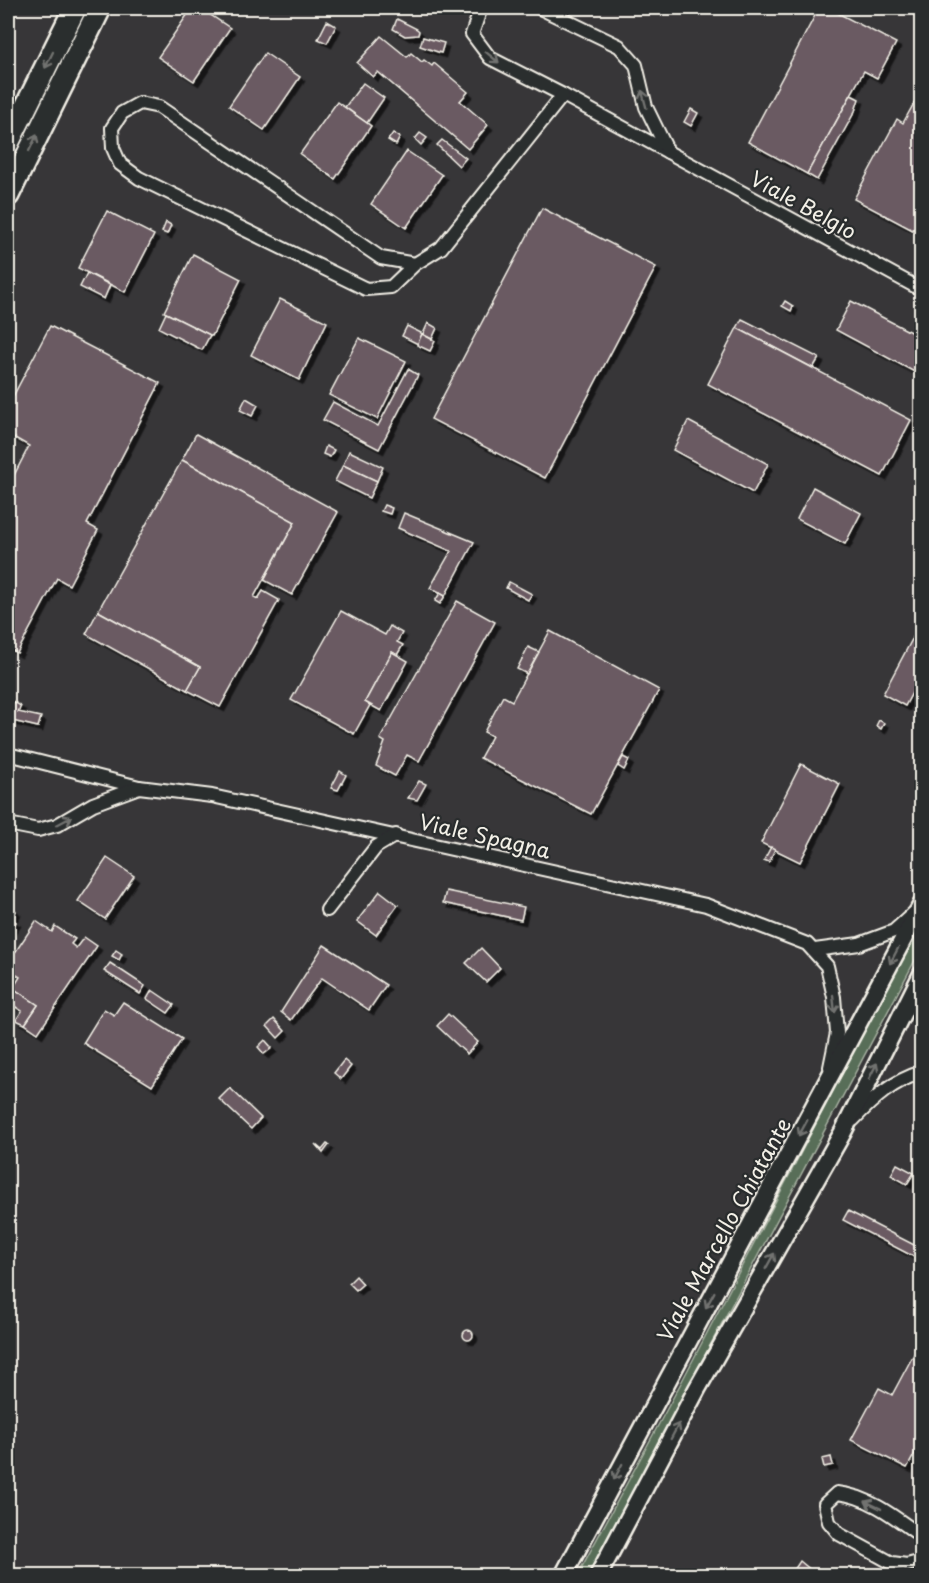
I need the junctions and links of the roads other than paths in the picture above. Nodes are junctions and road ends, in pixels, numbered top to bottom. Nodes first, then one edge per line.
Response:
1 (75, 8) edge
2 (100, 8) edge
3 (481, 8) edge
4 (540, 8) edge
5 (563, 95) junction
6 (8, 143) edge
7 (668, 152) junction
8 (8, 195) edge
9 (415, 264) junction
10 (921, 290) edge
11 (8, 754) edge
12 (139, 787) junction
13 (8, 824) edge
14 (396, 835) junction
15 (921, 906) edge
16 (327, 910) dead end
17 (814, 950) junction
18 (921, 974) edge
19 (921, 1072) edge
20 (827, 1085) junction
21 (843, 1132) junction
22 (921, 1537) edge
23 (921, 1561) edge
24 (563, 1575) edge
25 (598, 1575) edge

1 -> 6 highway
8 -> 2 highway
3 -> 5 street, Viale Belgio
7 -> 4 street
5 - 7 street, Viale Belgio
5 - 9 street
7 - 10 street, Viale Belgio
9 - 9 street
11 - 12 street, Viale Spagna
13 -> 12 street, Viale Spagna
12 - 14 street, Viale Spagna
14 - 16 street
14 - 17 street, Viale Spagna
15 - 17 street
15 -> 20 street, Viale Marcello Chiatante
17 -> 20 street
21 -> 18 street
19 - 21 street
20 -> 24 street, Viale Marcello Chiatante
25 -> 21 street
22 -> 23 street

